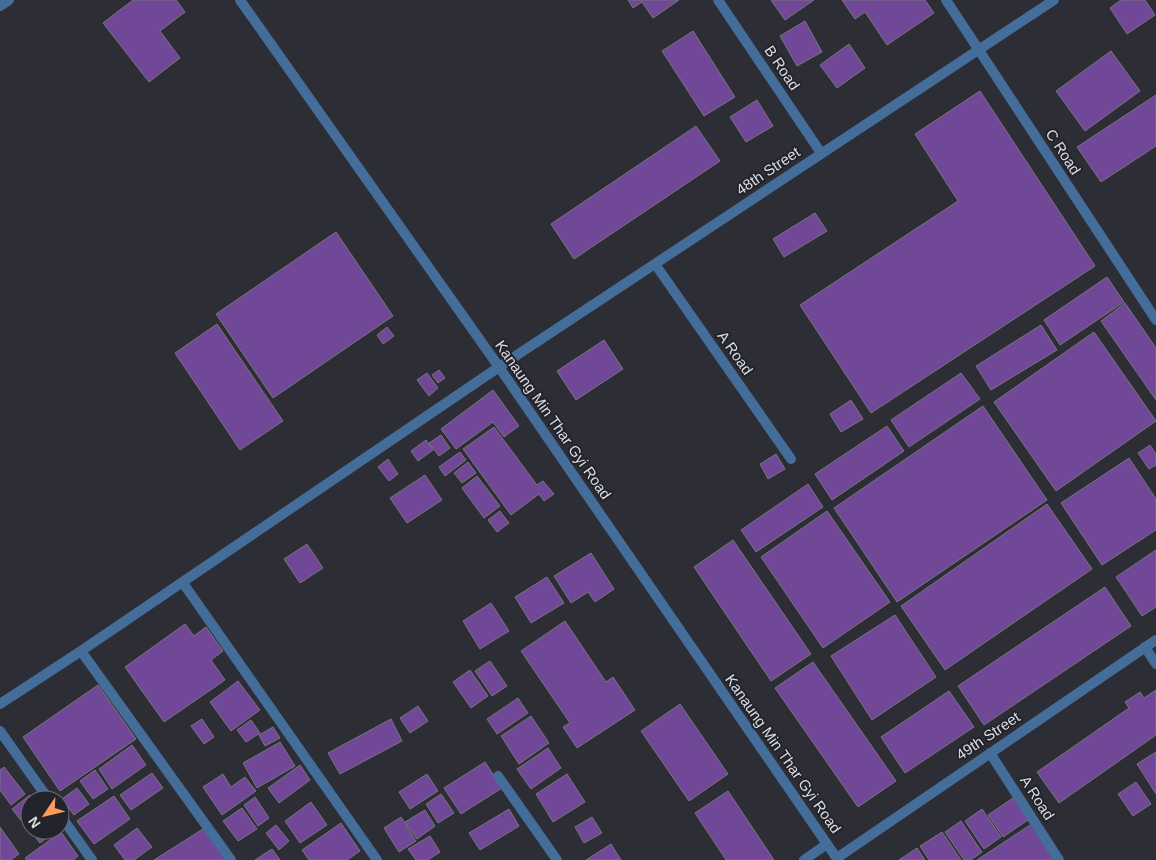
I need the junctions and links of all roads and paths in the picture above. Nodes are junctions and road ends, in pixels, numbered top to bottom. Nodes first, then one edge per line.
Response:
1 (9, 0) edge
2 (240, 0) edge
3 (718, 0) edge
4 (946, 0) edge
5 (1054, 0) edge
6 (0, 6) edge
7 (978, 50) junction
8 (821, 154) junction
9 (655, 264) junction
10 (1156, 320) edge
11 (499, 367) junction
12 (790, 459) dead end
13 (183, 583) junction
14 (1156, 640) edge
15 (1144, 647) junction
16 (81, 651) junction
17 (1156, 664) edge
18 (0, 704) edge
19 (0, 731) edge
20 (990, 753) junction
21 (498, 776) dead end
22 (42, 790) edge
23 (70, 829) edge
24 (827, 844) junction
25 (838, 859) edge
26 (92, 860) edge
27 (231, 860) edge
28 (377, 860) edge
29 (557, 860) edge
30 (804, 860) edge
31 (1059, 860) edge

1 - 6 street
2 - 11 street, Kanaung Min Thar Gyi Road
3 - 8 street, B Road
4 - 7 street, C Road
5 - 7 street, 48th Street
7 - 8 street, 48th Street
7 - 10 street, C Road
8 - 9 street, 48th Street
9 - 11 street, 48th Street
9 - 12 street, A Road
11 - 13 street, 48th Street
11 - 24 street, Kanaung Min Thar Gyi Road
13 - 16 street, 48th Street
13 - 28 street
14 - 15 street, 49th Street
15 - 17 street
15 - 20 street, 49th Street
16 - 18 street, 48th Street
16 - 27 street
19 - 22 street
20 - 25 street, 49th Street
20 - 31 street, A Road
21 - 29 street
23 - 26 street
24 - 25 street, Kanaung Min Thar Gyi Road
24 - 30 street

